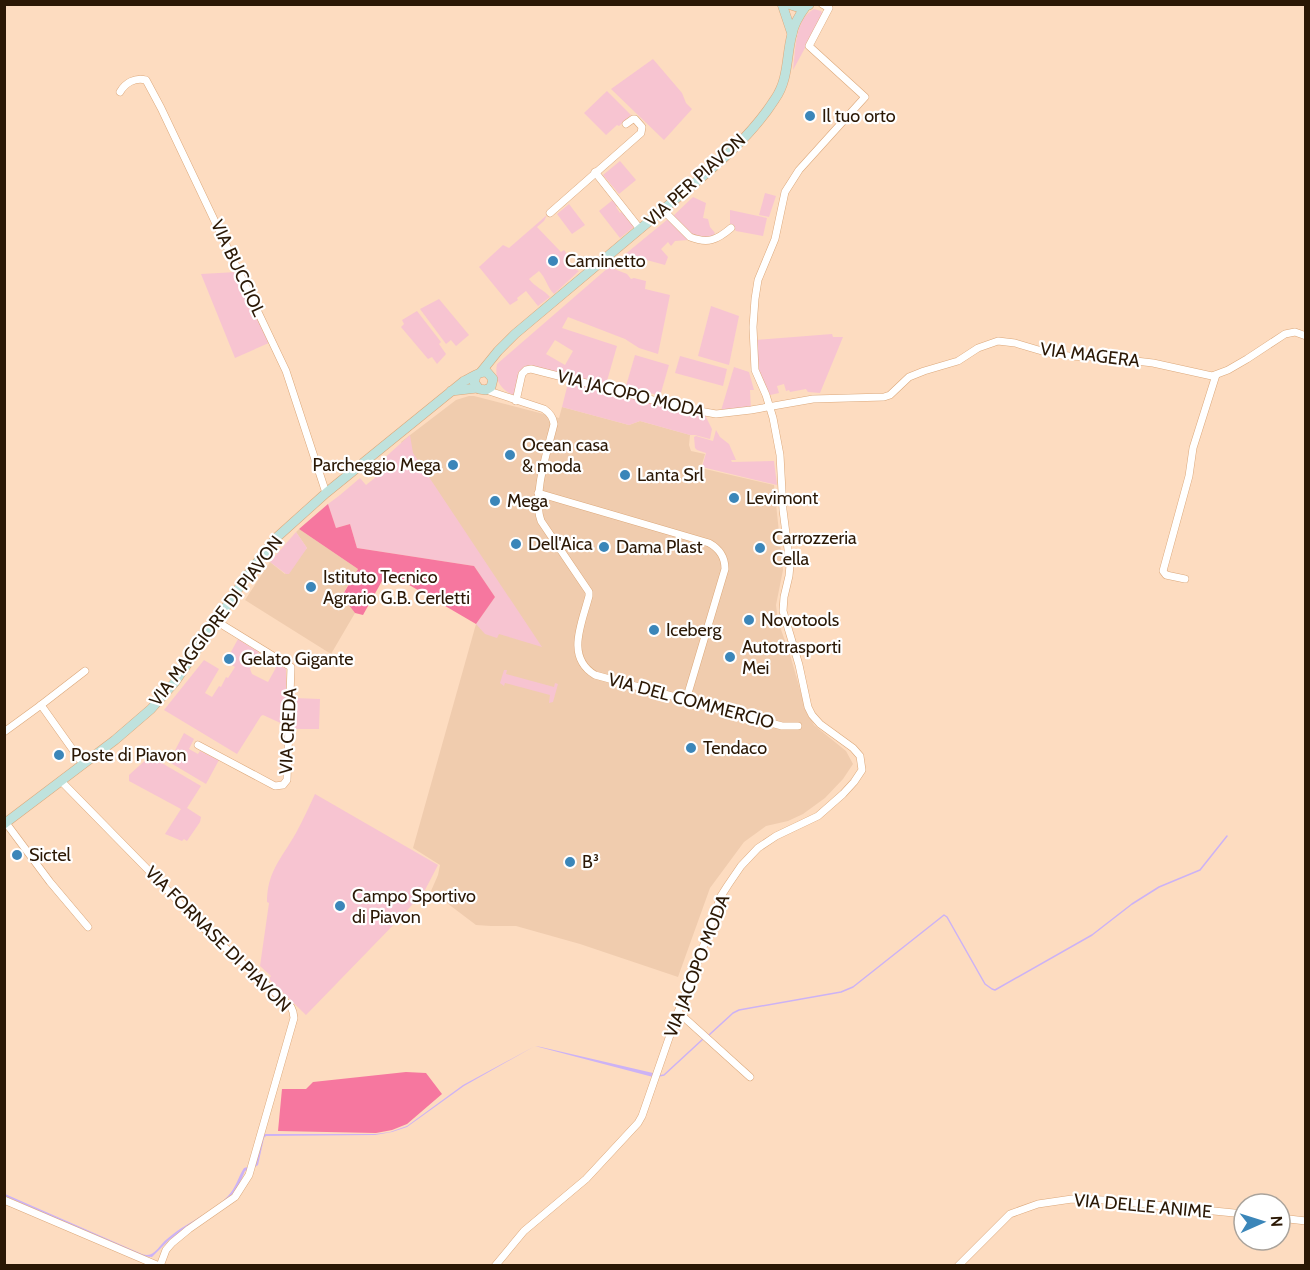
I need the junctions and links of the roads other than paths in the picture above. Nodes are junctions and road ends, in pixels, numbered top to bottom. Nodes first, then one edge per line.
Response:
1 (782, 4) edge
2 (788, 4) edge
3 (822, 4) edge
4 (808, 5) edge
5 (792, 34) junction
6 (120, 92) dead end
7 (626, 124) dead end
8 (595, 172) junction
9 (663, 210) junction
10 (550, 213) dead end
11 (731, 228) dead end
12 (640, 229) junction
13 (1305, 336) edge
14 (1215, 375) junction
15 (485, 376) junction
16 (482, 389) junction
17 (451, 391) junction
18 (507, 397) junction
19 (516, 401) junction
20 (770, 407) junction
21 (326, 493) junction
22 (538, 493) junction
23 (1185, 579) dead end
24 (216, 621) junction
25 (85, 671) dead end
26 (687, 700) junction
27 (41, 705) junction
28 (798, 726) dead end
29 (4, 732) edge
30 (198, 744) dead end
31 (83, 764) junction
32 (61, 781) junction
33 (4, 811) edge
34 (7, 822) edge
35 (88, 927) dead end
36 (678, 1012) junction
37 (750, 1077) dead end
38 (4, 1200) edge
39 (1232, 1213) edge
40 (159, 1266) edge
41 (495, 1266) edge
42 (958, 1266) edge

1 - 5 main road, VIA PER PIAVON
2 - 4 main road
3 - 20 street, VIA JACOPO MODA
4 - 5 main road, VIA PER PIAVON
5 - 9 main road, VIA PER PIAVON
6 - 21 street, VIA BUCCIOL
7 - 8 street
8 - 10 street
8 - 12 street
9 - 11 street
9 - 12 main road, VIA PER PIAVON
12 - 15 main road, VIA PER PIAVON
13 - 14 street
14 - 20 street, VIA MAGERA
14 - 23 street
15 - 16 main road
15 - 16 main road
15 - 17 main road, VIA MAGGIORE DI PIAVON
15 - 18 street, VIA DEL COMMERCIO
16 - 17 main road
16 - 18 street, VIA DEL COMMERCIO
17 - 21 main road, VIA MAGGIORE DI PIAVON
18 - 19 street, VIA DEL COMMERCIO
19 - 20 street, VIA JACOPO MODA
19 - 22 street, VIA DEL COMMERCIO
20 - 36 street, VIA JACOPO MODA
21 - 24 main road, VIA MAGGIORE DI PIAVON
22 - 26 street, VIA DEL COMMERCIO
22 - 26 street
24 - 30 street, VIA CREDA
24 - 31 main road, VIA MAGGIORE DI PIAVON
25 - 27 street
26 - 28 street, VIA DEL COMMERCIO
27 - 29 street
27 - 31 street
31 - 32 main road, VIA MAGGIORE DI PIAVON
32 - 34 main road, VIA MAGGIORE DI PIAVON
32 - 40 street, VIA FORNASE DI PIAVON
33 - 34 street
34 - 35 street
36 - 37 street
36 - 41 street, VIA JACOPO MODA
38 - 40 street
39 - 42 street, VIA DELLE ANIME

